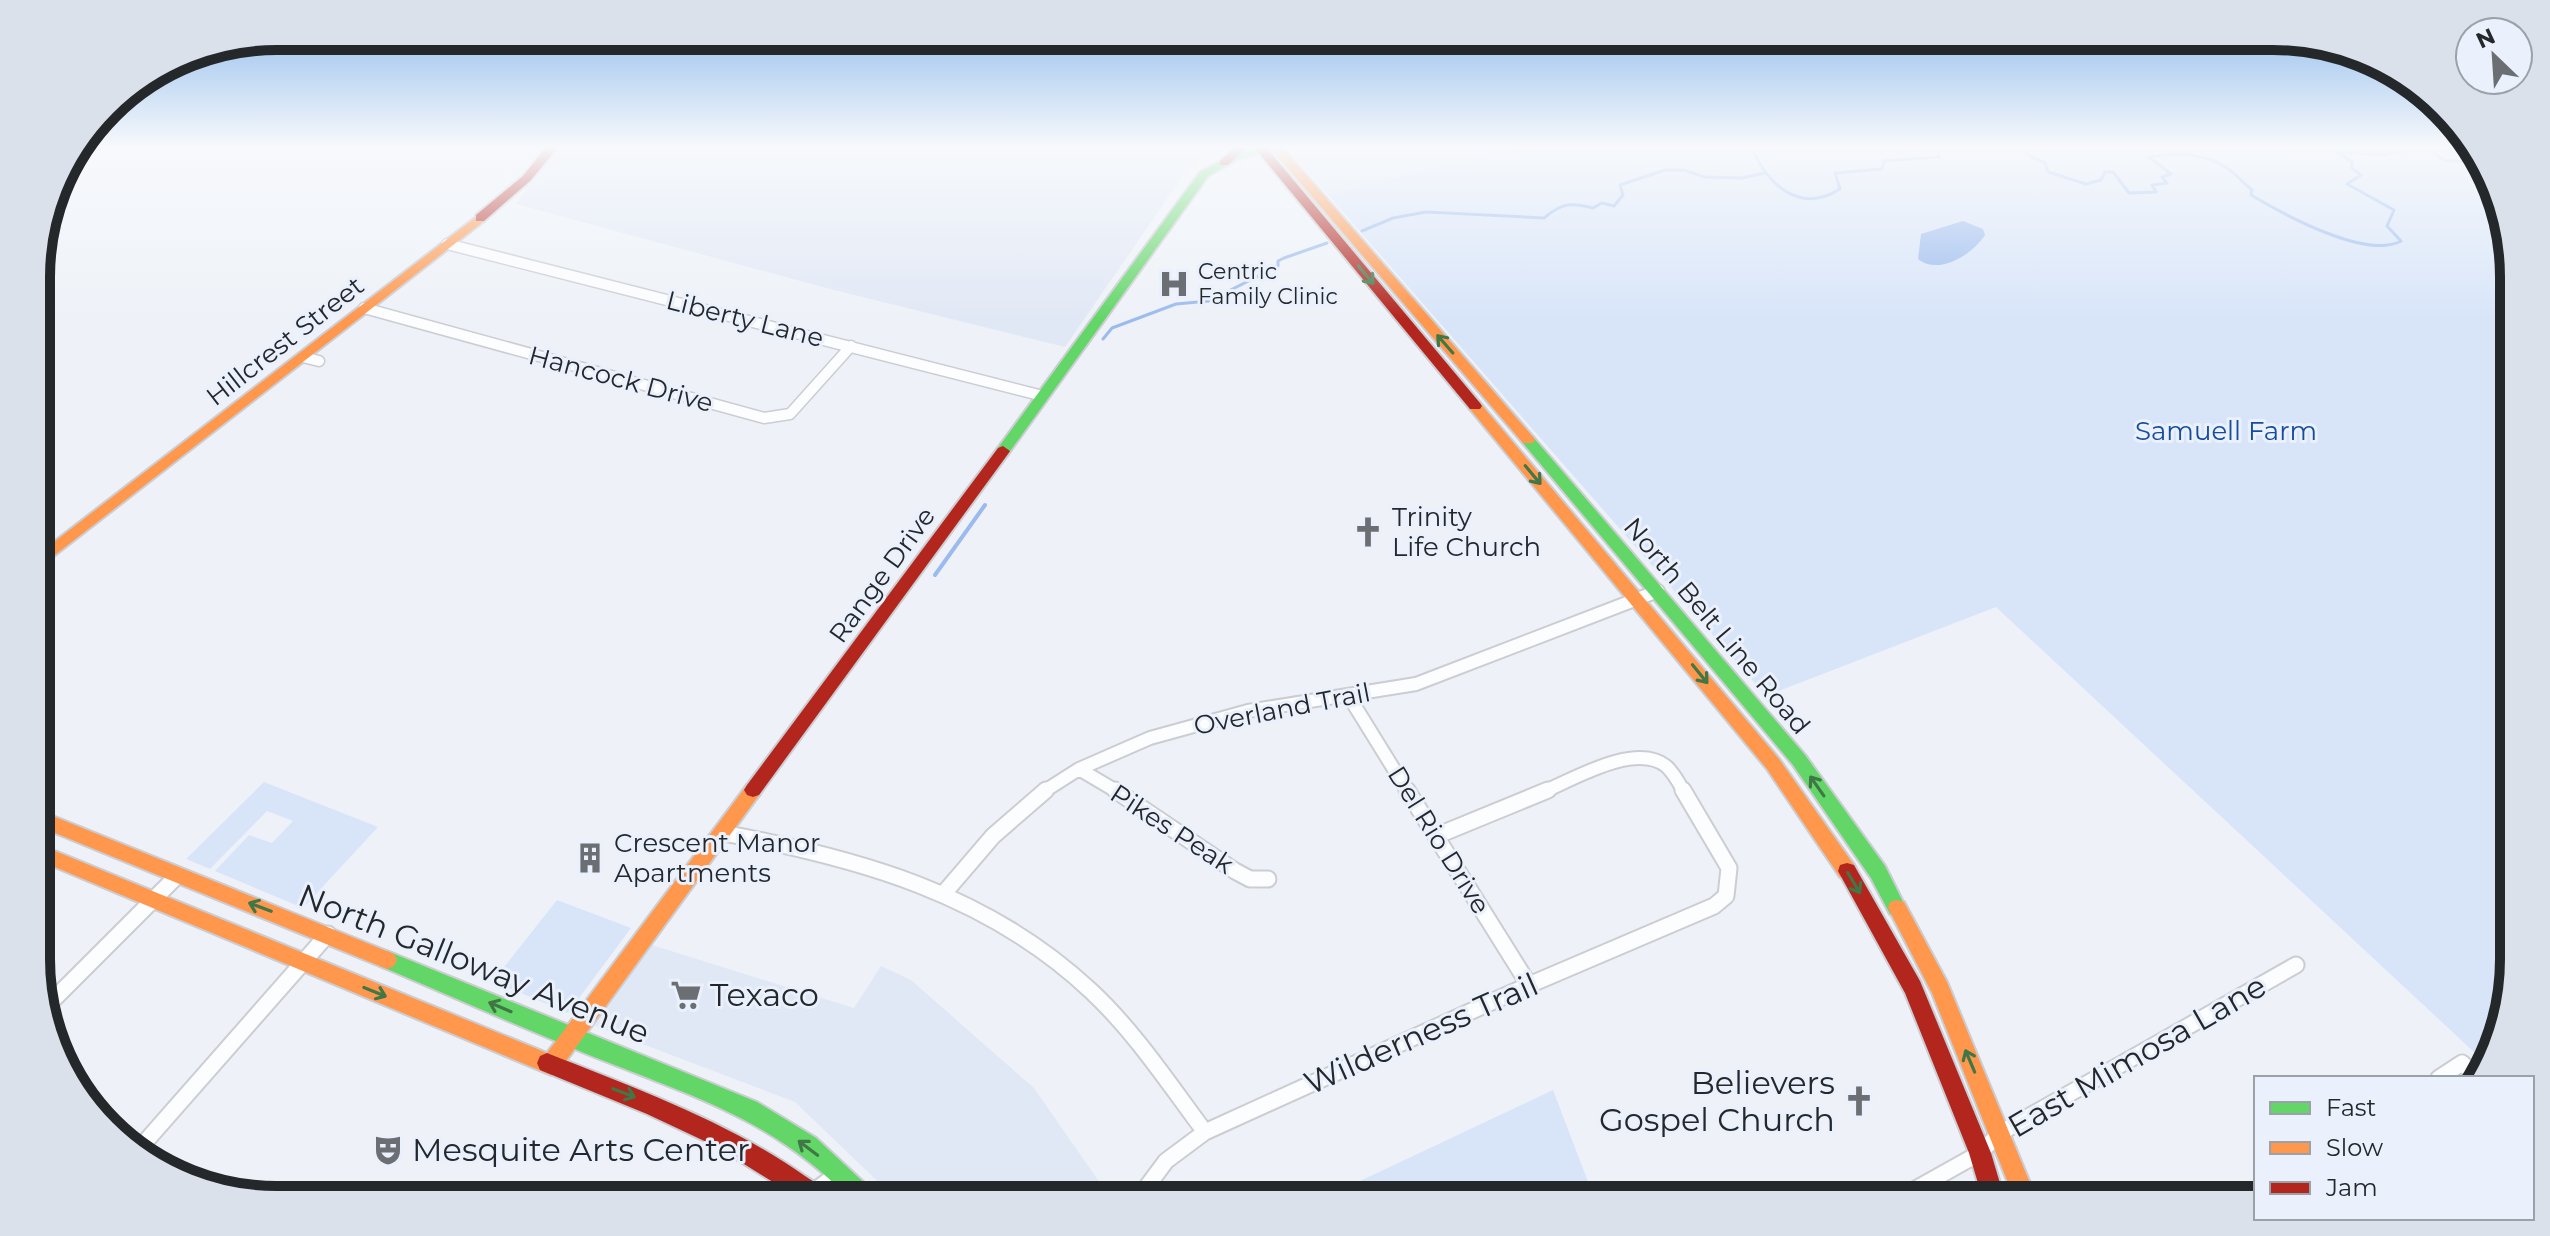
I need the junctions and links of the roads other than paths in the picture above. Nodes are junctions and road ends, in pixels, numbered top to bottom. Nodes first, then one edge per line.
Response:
1 (497, 204) edge
2 (1180, 204) edge
3 (1312, 204) edge
4 (1319, 204) edge
5 (447, 244) junction
6 (364, 308) junction
7 (1427, 323) junction
8 (1410, 328) junction
9 (851, 346) junction
10 (1043, 396) junction
11 (50, 553) edge
12 (1658, 591) junction
13 (1639, 601) junction
14 (1348, 695) junction
15 (1079, 769) junction
16 (50, 824) edge
17 (723, 833) junction
18 (1436, 836) junction
19 (50, 857) edge
20 (178, 875) junction
21 (1268, 879) dead end
22 (945, 892) junction
23 (151, 900) junction
24 (328, 934) junction
25 (303, 963) junction
26 (2296, 965) dead end
27 (1529, 985) junction
28 (54, 999) edge
29 (571, 1038) junction
30 (551, 1065) junction
31 (2470, 1071) edge
32 (2442, 1076) edge
33 (1205, 1132) junction
34 (2000, 1133) junction
35 (145, 1143) edge
36 (1980, 1153) junction
37 (840, 1172) junction
38 (798, 1186) edge
39 (824, 1186) edge
40 (853, 1186) edge
41 (1144, 1186) edge
42 (1921, 1186) edge
43 (1990, 1186) edge
44 (2021, 1186) edge

1 - 5 main road, Hillcrest Street
2 - 10 main road, Range Drive
3 -> 8 main road, North Belt Line Road
4 - 7 main road, North Belt Line Road
5 - 6 main road, Hillcrest Street
5 - 9 street, Liberty Lane
6 - 9 street, Hancock Drive
6 - 11 main road, Hillcrest Street
7 - 8 main road
12 -> 7 main road, North Belt Line Road
8 -> 13 main road, North Belt Line Road
9 - 10 street, Liberty Lane
10 - 17 main road, Range Drive
12 - 13 street, Overland Trail
34 -> 12 main road, North Belt Line Road
13 - 14 street, Overland Trail
13 -> 36 main road, North Belt Line Road
14 - 15 street, Overland Trail
14 - 18 street, Del Rio Drive
15 - 21 street, Pikes Peak
15 - 22 street, Overland Trail
16 - 20 main road, North Galloway Avenue
17 - 22 street
17 - 29 main road, Range Drive
18 - 27 street, Del Rio Drive
18 - 27 street, Wilderness Trail
19 - 23 main road
20 - 23 street
24 -> 20 main road, North Galloway Avenue
22 - 33 street
23 - 25 main road
23 - 28 street
24 - 25 street
29 -> 24 main road, North Galloway Avenue
25 -> 30 main road
25 - 35 street
26 - 34 street, East Mimosa Lane
27 - 33 street, Wilderness Trail
29 - 30 main road, Range Drive
37 -> 29 main road, North Galloway Avenue
30 -> 38 main road
31 - 32 street
33 - 41 street, Wilderness Trail
34 - 36 street, East Mimosa Lane
34 - 44 main road, North Belt Line Road
36 - 42 street, East Mimosa Lane
36 - 43 main road, North Belt Line Road
37 - 39 street
37 - 40 main road, North Galloway Avenue

